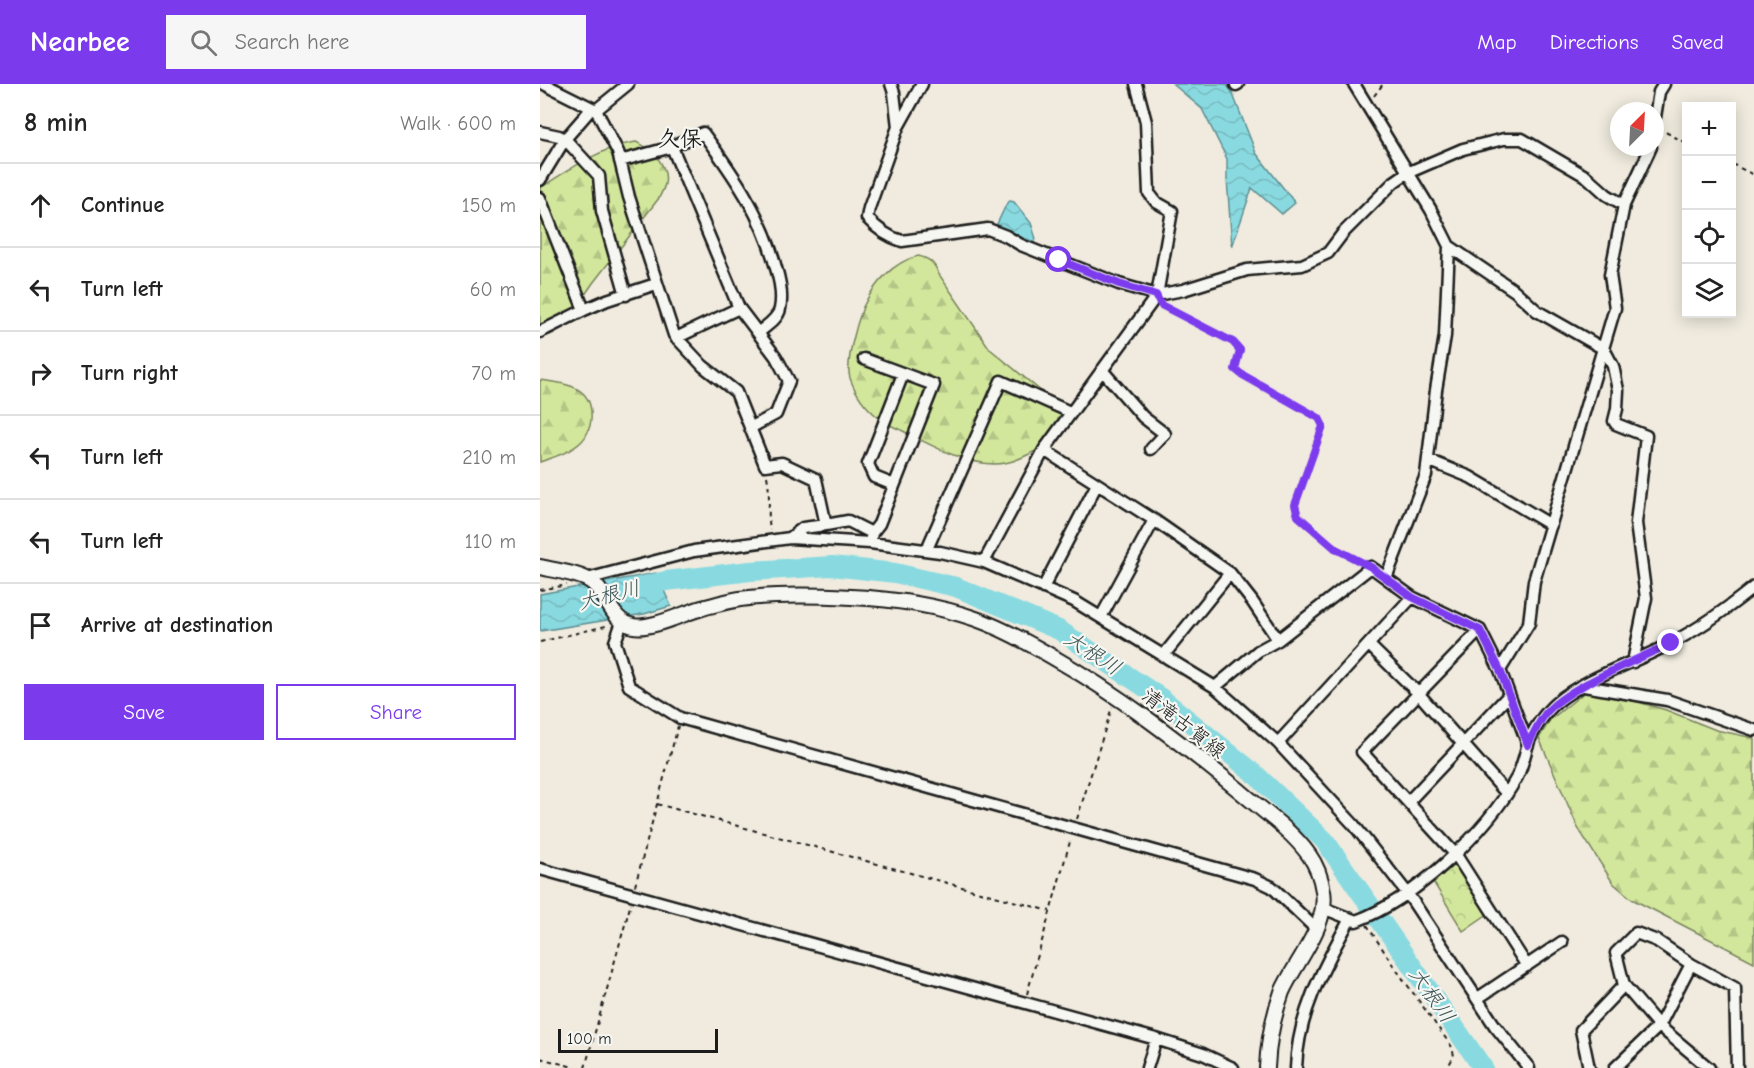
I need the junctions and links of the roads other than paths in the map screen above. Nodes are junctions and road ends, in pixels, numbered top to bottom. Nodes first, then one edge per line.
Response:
1 (544, 84) edge
2 (628, 84) edge
3 (891, 84) edge
4 (922, 84) edge
5 (1136, 84) edge
6 (1354, 84) edge
7 (1664, 84) edge
8 (1657, 102) edge
9 (594, 109) junction
10 (898, 128) junction
11 (540, 132) edge
12 (566, 139) junction
13 (672, 147) junction
14 (1647, 156) edge
15 (620, 161) junction
16 (1407, 173) junction
17 (540, 180) edge
18 (540, 198) edge
19 (1624, 205) junction
20 (1449, 246) junction
21 (656, 284) junction
22 (626, 295) junction
23 (1156, 295) junction
24 (739, 308) junction
25 (584, 310) junction
26 (540, 332) edge
27 (758, 333) junction
28 (676, 338) junction
29 (1604, 349) junction
30 (864, 359) dead end
31 (1102, 370) junction
32 (903, 374) junction
33 (1070, 412) junction
34 (750, 428) junction
35 (1151, 449) dead end
36 (1044, 450) junction
37 (1428, 460) junction
38 (1097, 484) junction
39 (894, 485) junction
40 (1154, 520) junction
41 (826, 525) junction
42 (1551, 525) junction
43 (790, 538) junction
44 (871, 538) junction
45 (927, 549) junction
46 (984, 562) junction
47 (540, 567) edge
48 (1230, 573) junction
49 (1386, 578) junction
50 (590, 581) junction
51 (1754, 587) edge
52 (1043, 588) junction
53 (1412, 597) junction
54 (1101, 617) junction
55 (620, 620) junction
56 (1480, 630) junction
57 (1278, 640) junction
58 (1370, 645) junction
59 (1163, 656) junction
60 (1633, 662) junction
61 (1500, 670) junction
62 (1584, 686) junction
63 (1215, 687) junction
64 (1418, 693) junction
65 (1509, 695) junction
66 (1754, 730) edge
67 (1278, 743) junction
68 (1463, 744) junction
69 (1528, 745) junction
70 (1508, 794) junction
71 (1408, 802) junction
72 (1456, 855) junction
73 (540, 869) edge
74 (1406, 895) junction
75 (1323, 908) junction
76 (1358, 919) junction
77 (1316, 929) junction
78 (1562, 942) dead end
79 (1691, 964) junction
80 (1527, 966) junction
81 (1624, 985) junction
82 (1478, 998) junction
83 (1659, 1026) junction
84 (1156, 1039) junction
85 (1696, 1064) edge
86 (1147, 1068) edge
87 (1233, 1068) edge
88 (1267, 1068) edge
89 (1296, 1068) edge
90 (1529, 1068) edge
91 (1589, 1068) edge
92 (1615, 1068) edge
93 (1709, 1068) edge
94 (1737, 1068) edge

1 - 9 street
2 - 9 street
3 - 10 street
4 - 10 street
5 - 23 street
6 - 16 street
7 - 8 street
9 - 12 street
9 - 15 street
10 - 23 street
11 - 12 street
12 - 17 street
12 - 22 street
13 - 15 street
13 - 24 street
13 - 27 street
14 - 19 street
15 - 21 street
16 - 19 street
16 - 20 street
16 - 23 street
18 - 25 street
19 - 29 street
20 - 29 street
20 - 37 street
21 - 22 street
21 - 28 street
22 - 25 street
23 - 31 street
24 - 27 street
24 - 28 street
25 - 26 street
27 - 34 street
28 - 34 street
29 - 42 street
29 - 60 street
30 - 32 street
31 - 33 street
31 - 35 street
32 - 39 street
32 - 39 street
33 - 36 street
33 - 45 street
34 - 41 street
36 - 38 street
36 - 46 street
37 - 42 street
37 - 49 street
38 - 40 street
38 - 52 street
39 - 44 street
40 - 48 street
40 - 54 street
41 - 43 street
41 - 44 street
42 - 61 street
43 - 44 street
43 - 50 street
44 - 45 street
45 - 46 street
46 - 52 street
47 - 50 main road
48 - 57 street
48 - 59 street
49 - 53 street
49 - 57 street
50 - 55 main road
51 - 60 street
52 - 54 street
53 - 56 street
53 - 58 street
54 - 59 street
55 - 75 main road, 清滝古賀線
55 - 77 street
56 - 61 street
56 - 64 street
57 - 63 street
58 - 64 street
58 - 67 street
59 - 63 street
60 - 62 street
61 - 65 street
62 - 66 street
62 - 69 street
63 - 67 street
64 - 68 street
64 - 71 street
65 - 68 street
65 - 69 street
67 - 74 street
68 - 70 street
68 - 71 street
69 - 70 street
70 - 72 street
71 - 72 street
72 - 74 street
72 - 80 street
73 - 84 street
74 - 76 street
74 - 82 street
75 - 76 street
75 - 77 main road, 清滝古賀線
76 - 89 street
77 - 88 main road, 清滝古賀線
78 - 80 street
79 - 81 street
79 - 83 street
79 - 94 street
80 - 82 street
81 - 83 street
81 - 91 street
82 - 90 street
83 - 85 street
83 - 92 street
84 - 86 street
84 - 87 street
85 - 93 street

